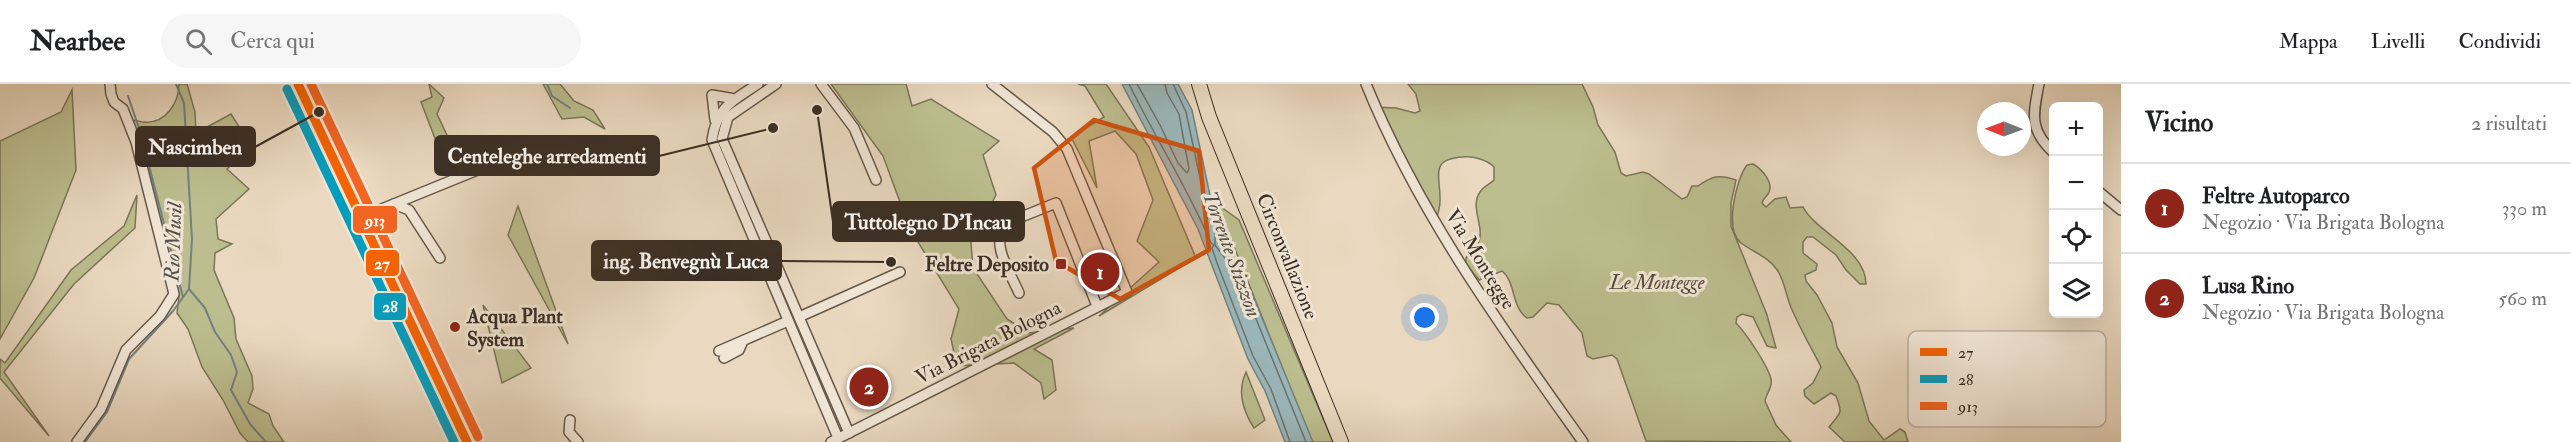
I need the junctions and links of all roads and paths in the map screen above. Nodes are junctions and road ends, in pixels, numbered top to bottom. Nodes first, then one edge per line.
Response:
1 (110, 84) edge
2 (298, 84) edge
3 (708, 84) edge
4 (758, 84) edge
5 (776, 84) edge
6 (821, 84) edge
7 (992, 84) edge
8 (1193, 84) edge
9 (1198, 84) edge
10 (1366, 84) edge
11 (2038, 84) edge
12 (712, 95) junction
13 (735, 99) junction
14 (1209, 117) junction
15 (715, 123) junction
16 (2049, 148) edge
17 (502, 160) dead end
18 (876, 180) dead end
19 (2103, 195) edge
20 (394, 204) junction
21 (2121, 210) edge
22 (362, 218) junction
23 (440, 258) dead end
24 (900, 272) dead end
25 (1019, 292) dead end
26 (1097, 306) junction
27 (799, 317) junction
28 (788, 321) junction
29 (722, 354) dead end
30 (570, 420) dead end
31 (849, 433) junction
32 (835, 440) edge
33 (77, 442) edge
34 (467, 442) edge
35 (578, 442) edge
36 (1341, 442) edge
37 (1583, 442) edge

1 - 33 street
2 - 22 main road
3 - 12 street
4 - 13 street
5 - 27 street
6 - 18 street
7 - 26 street, Via Brigata Bologna
8 - 14 highway
9 - 14 highway, Circonvallazione
10 - 37 street, Via Montegge
11 - 16 street
12 - 13 street
12 - 15 street
13 - 15 street
14 - 36 highway, Circonvallazione
15 - 28 street
17 - 20 street
19 - 21 street
20 - 22 street
20 - 23 street
22 - 34 main road
24 - 27 street
25 - 26 street
26 - 31 street, Via Brigata Bologna
27 - 31 street
28 - 29 street
28 - 32 street
30 - 35 street
31 - 32 street, Via Brigata Bologna

